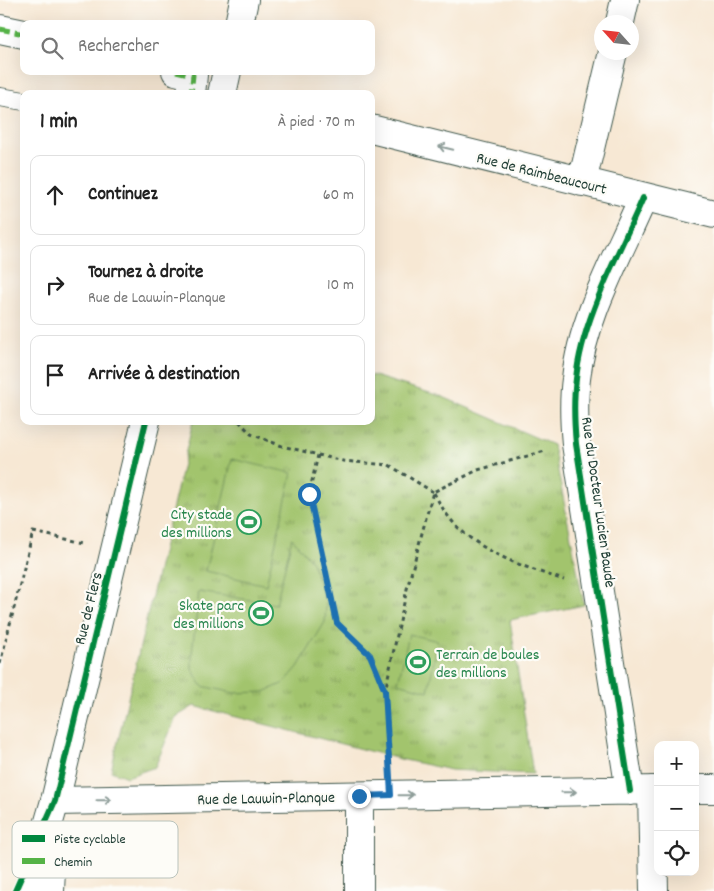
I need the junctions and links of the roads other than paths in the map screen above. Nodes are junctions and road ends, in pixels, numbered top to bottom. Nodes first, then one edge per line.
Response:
1 (244, 0) edge
2 (625, 0) edge
3 (622, 15) edge
4 (240, 20) edge
5 (0, 29) edge
6 (20, 33) edge
7 (611, 60) edge
8 (193, 75) edge
9 (191, 90) edge
10 (0, 97) edge
11 (20, 100) edge
12 (375, 130) edge
13 (582, 182) junction
14 (643, 198) junction
15 (714, 214) edge
16 (145, 425) edge
17 (699, 789) edge
18 (714, 789) edge
19 (647, 790) edge
20 (359, 796) junction
21 (55, 801) junction
22 (49, 821) edge
23 (54, 821) edge
24 (33, 878) edge
25 (51, 878) edge
26 (29, 891) edge
27 (50, 891) edge
28 (360, 891) edge
29 (654, 891) edge

1 - 4 street
2 - 3 street
5 - 6 street
7 - 13 street
8 - 9 street
10 - 11 lane
13 -> 12 street, Rue de Raimbeaucourt
13 - 14 street, Rue de Raimbeaucourt
14 - 15 street, Rue de Raimbeaucourt
14 - 19 street, Rue du Docteur Lucien Baude
16 - 21 street, Rue de Flers
17 - 18 street
20 -> 19 street, Rue de Lauwin-Planque
19 - 29 street, Rue du Docteur Lucien Baude
21 -> 20 street, Rue de Lauwin-Planque
20 - 28 street
21 - 22 street, Rue de Flers
21 - 23 street, Rue de Flers
24 - 26 street, Rue de Flers
25 - 27 street, Rue de Flers

